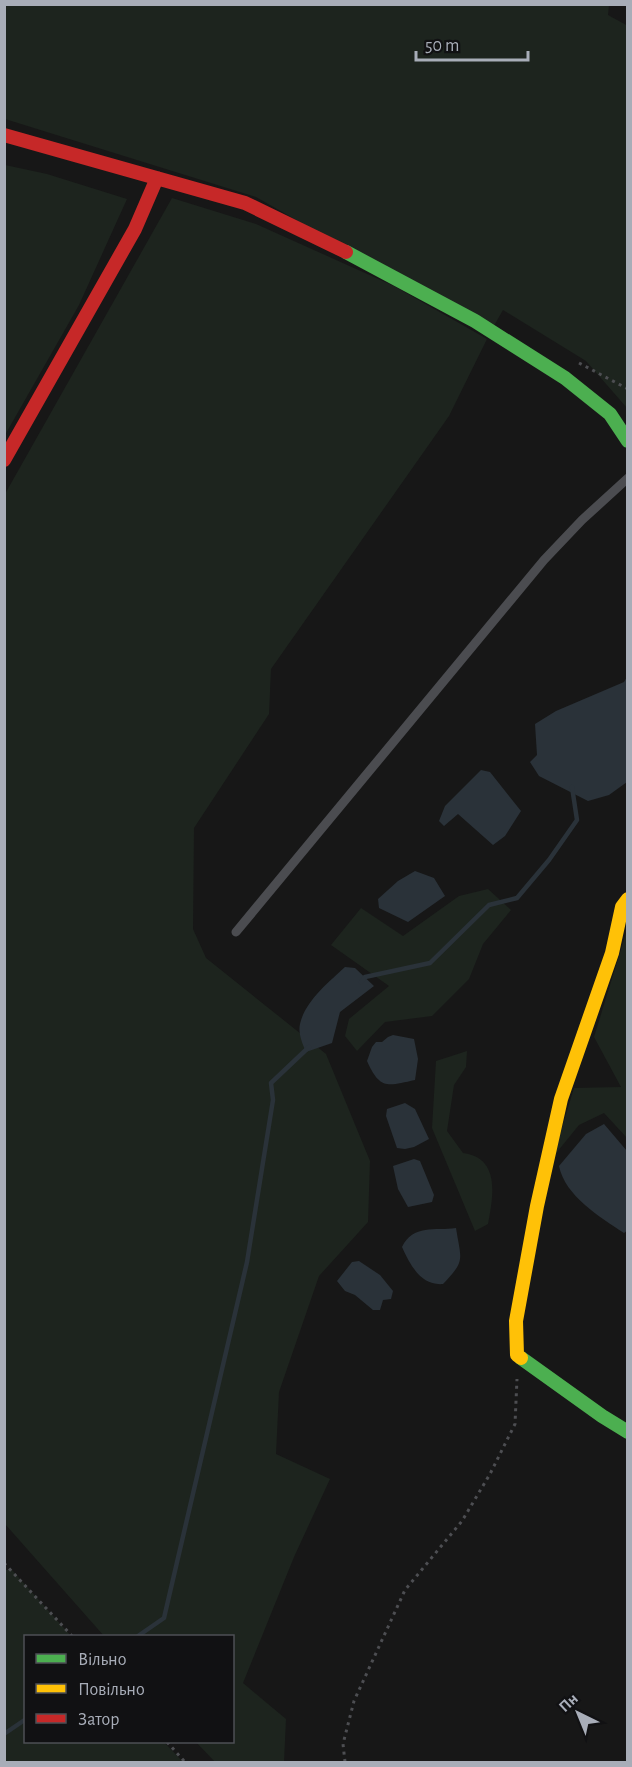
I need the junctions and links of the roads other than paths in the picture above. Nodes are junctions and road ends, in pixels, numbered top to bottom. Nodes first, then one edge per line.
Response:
1 (4, 135) edge
2 (157, 178) junction
3 (627, 441) edge
4 (4, 460) edge
5 (627, 478) edge
6 (627, 899) edge
7 (236, 932) dead end
8 (627, 1432) edge

1 - 2 street
2 - 3 street
2 - 4 street
5 - 7 lane
6 - 8 street

